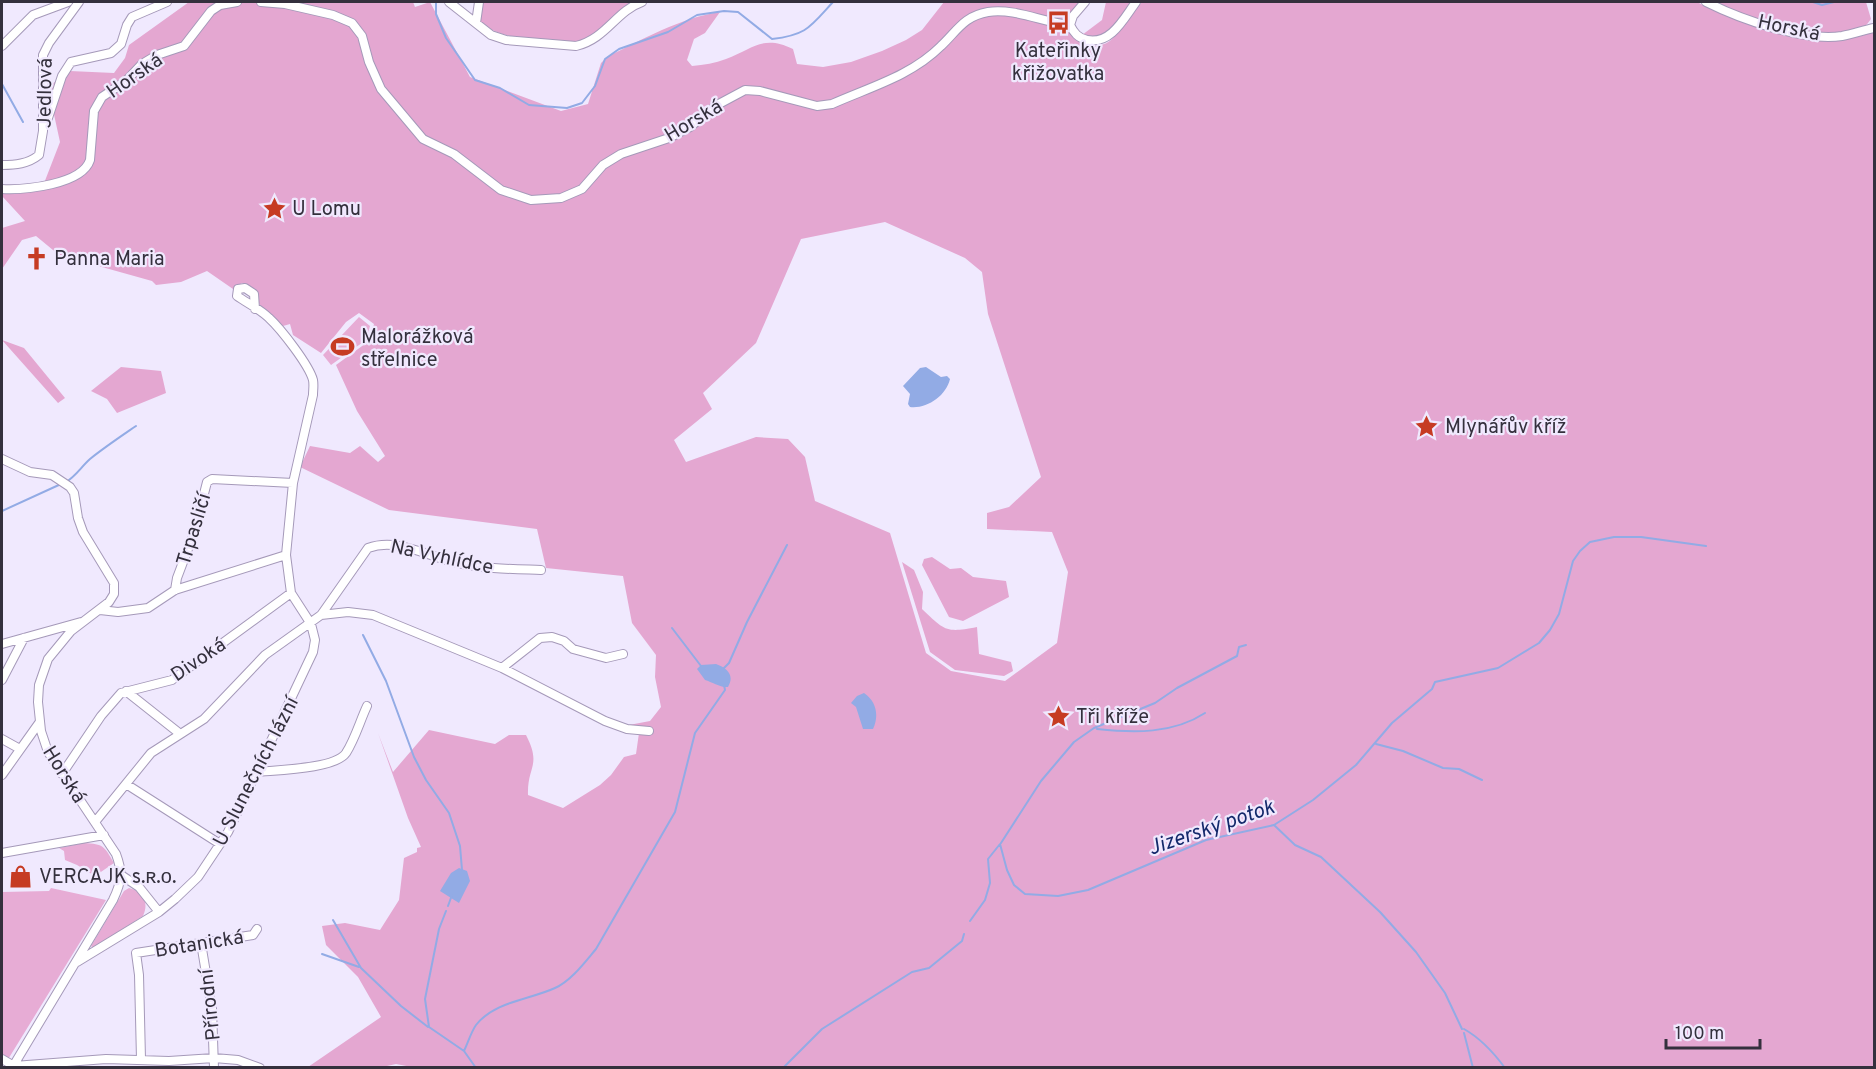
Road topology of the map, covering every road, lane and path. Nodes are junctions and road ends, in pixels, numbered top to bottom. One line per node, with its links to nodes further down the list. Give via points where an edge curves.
1 (68, 2): 15 (street, via 33,15)
2 (79, 2): 16 (street, Jedlová, via 43,55)
3 (167, 2): 16 (street, via 132,17 121,44 111,53 72,62 62,76)
4 (237, 2): 18 (street, Horská, via 220,4 184,45 142,64 102,97 94,111 90,160 81,172 43,186)
5 (261, 2): 13 (street, Horská, via 314,10 352,23 362,36 381,89 423,139 467,163 501,189 531,200 561,198 582,189 603,165 621,154 669,138 745,90 818,106 832,104 919,66 964,21 986,12 1009,11)
6 (449, 2): 12 (street)
7 (479, 2): 12 (street)
8 (642, 2): 12 (street, via 627,10 598,37 576,46 506,40 491,35)
9 (1085, 2): 13 (street, via 1072,16)
10 (1137, 2): 13 (street, Horská, via 1108,37 1094,41 1080,38)
11 (1706, 2): 14 (street, Horská, via 1811,36 1841,36)
12 (476, 23)
13 (1070, 25)
14 (1875, 28)
15 (2, 46)
16 (44, 131): 17 (street, Jedlová, via 36,157)
17 (2, 165)
18 (2, 189)
19 (255, 309): 21 (street, via 268,317 295,350 313,382)
20 (2, 459): 26 (street, Horská, via 30,472 52,476 72,490 83,532 115,586 111,600)
21 (293, 483): 22 (street); 24 (street, Trpasličí, via 212,479 207,482)
22 (286, 555): 24 (street); 25 (street)
23 (541, 570): 27 (street, Na Vyhlídce, via 456,563 380,544 368,548 358,560)
24 (175, 590): 26 (street, via 148,608)
25 (291, 593): 29 (street); 37 (street, Divoká, via 172,680)
26 (100, 610): 28 (street, Horská)
27 (321, 615): 29 (street, Na Vyhlídce); 35 (street, via 373,615)
28 (82, 622): 30 (street); 32 (street, Horská)
29 (310, 624): 41 (street, Na Vyhlídce, via 265,655 210,713); 44 (street, U Slunečních lázní, via 315,640 313,652)
30 (48, 631): 31 (street); 32 (street)
31 (24, 638): 33 (street); 36 (street)
32 (62, 641): 39 (street, Horská, via 42,673)
33 (2, 644)
34 (623, 654): 35 (street, via 606,658 573,649 552,637 540,638)
35 (502, 668): 40 (street, via 605,721)
36 (2, 680)
37 (126, 691): 41 (street); 45 (street, via 101,716)
38 (367, 706): 44 (street, via 345,754 337,760)
39 (39, 723): 43 (street); 45 (street, Horská, via 45,746)
40 (649, 731)
41 (179, 734): 47 (street, Na Vyhlídce, via 151,753)
42 (2, 738): 43 (street)
43 (20, 749): 46 (street)
44 (257, 772): 50 (street, U Slunečních lázní)
45 (62, 774): 48 (street, Horská)
46 (2, 775)
47 (126, 784): 48 (street, Na Vyhlídce); 50 (street)
48 (95, 822): 49 (street, Horská)
49 (104, 835): 51 (street); 52 (street, Horská, via 116,854)
50 (220, 844): 53 (street, U Slunečních lázní, via 198,877)
51 (2, 853)
52 (121, 875): 53 (street, via 140,886); 56 (street, via 121,885)
53 (159, 912): 56 (street, U Slunečních lázní)
54 (257, 928): 55 (street, Botanická, via 253,935)
55 (201, 943): 57 (street, Přírodní, via 212,1009); 59 (street, Botanická, via 136,953)
56 (77, 962): 60 (street)
57 (214, 1058): 59 (street); 61 (street, Přírodní); 62 (street, via 238,1059)
58 (2, 1059): 60 (street)
59 (141, 1059): 60 (street)
60 (13, 1067)
61 (214, 1068)
62 (260, 1068)

